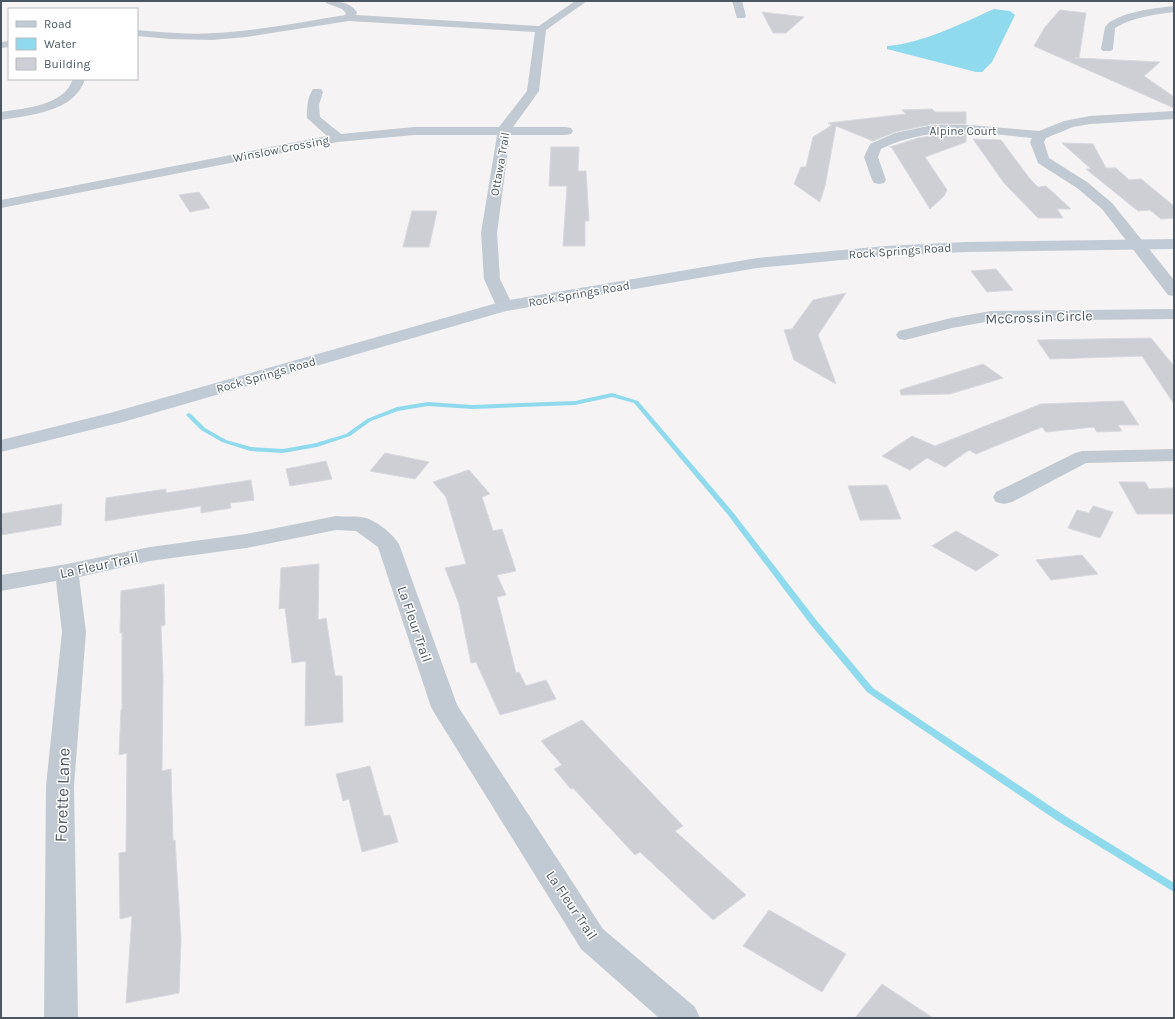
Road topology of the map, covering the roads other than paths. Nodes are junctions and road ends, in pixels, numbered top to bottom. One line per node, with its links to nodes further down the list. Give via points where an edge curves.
1 (330, 1): 6 (street, via 352,12)
2 (582, 1): 7 (street)
3 (738, 1): 5 (street)
4 (1174, 9): 9 (street, via 1146,13 1119,21 1110,27)
5 (741, 16)
6 (349, 18): 7 (street); 8 (street, via 212,37)
7 (541, 30): 14 (street, Ottawa Trail, via 533,91)
8 (138, 33)
9 (1107, 49)
10 (79, 80): 12 (street, via 79,85 72,94 59,102)
11 (317, 92): 17 (street, via 313,105 314,118)
12 (1, 116)
13 (1171, 117): 16 (street, via 1097,119 1064,126)
14 (504, 130): 15 (street, Winslow Crossing); 17 (street, Winslow Crossing, via 414,131); 23 (street, Ottawa Trail, via 490,232 492,279)
15 (566, 131)
16 (1041, 135): 18 (street, Alpine Court, via 984,129 944,129 901,136 875,147 871,157); 21 (street, via 1037,142 1043,160 1082,185 1107,206)
17 (338, 138): 19 (street, Winslow Crossing)
18 (879, 180)
19 (1, 204)
20 (1174, 244): 21 (street, Rock Springs Road)
21 (1137, 245): 22 (street); 23 (street, Rock Springs Road, via 966,246 885,251 765,263)
22 (1174, 291)
23 (504, 306): 26 (street, Rock Springs Road, via 124,416)
24 (1174, 314): 25 (street, McCrossin Circle, via 991,316)
25 (905, 335)
26 (1, 446)
27 (1174, 455): 28 (street, via 1082,457)
28 (1004, 497)
29 (67, 572): 30 (street, La Fleur Trail); 31 (street, Forette Lane, via 74,632 60,786); 32 (street, La Fleur Trail, via 150,554 246,541 336,523 361,524 375,533 388,544 444,707 592,939)
30 (1, 583)
31 (61, 1018)
32 (683, 1018)

